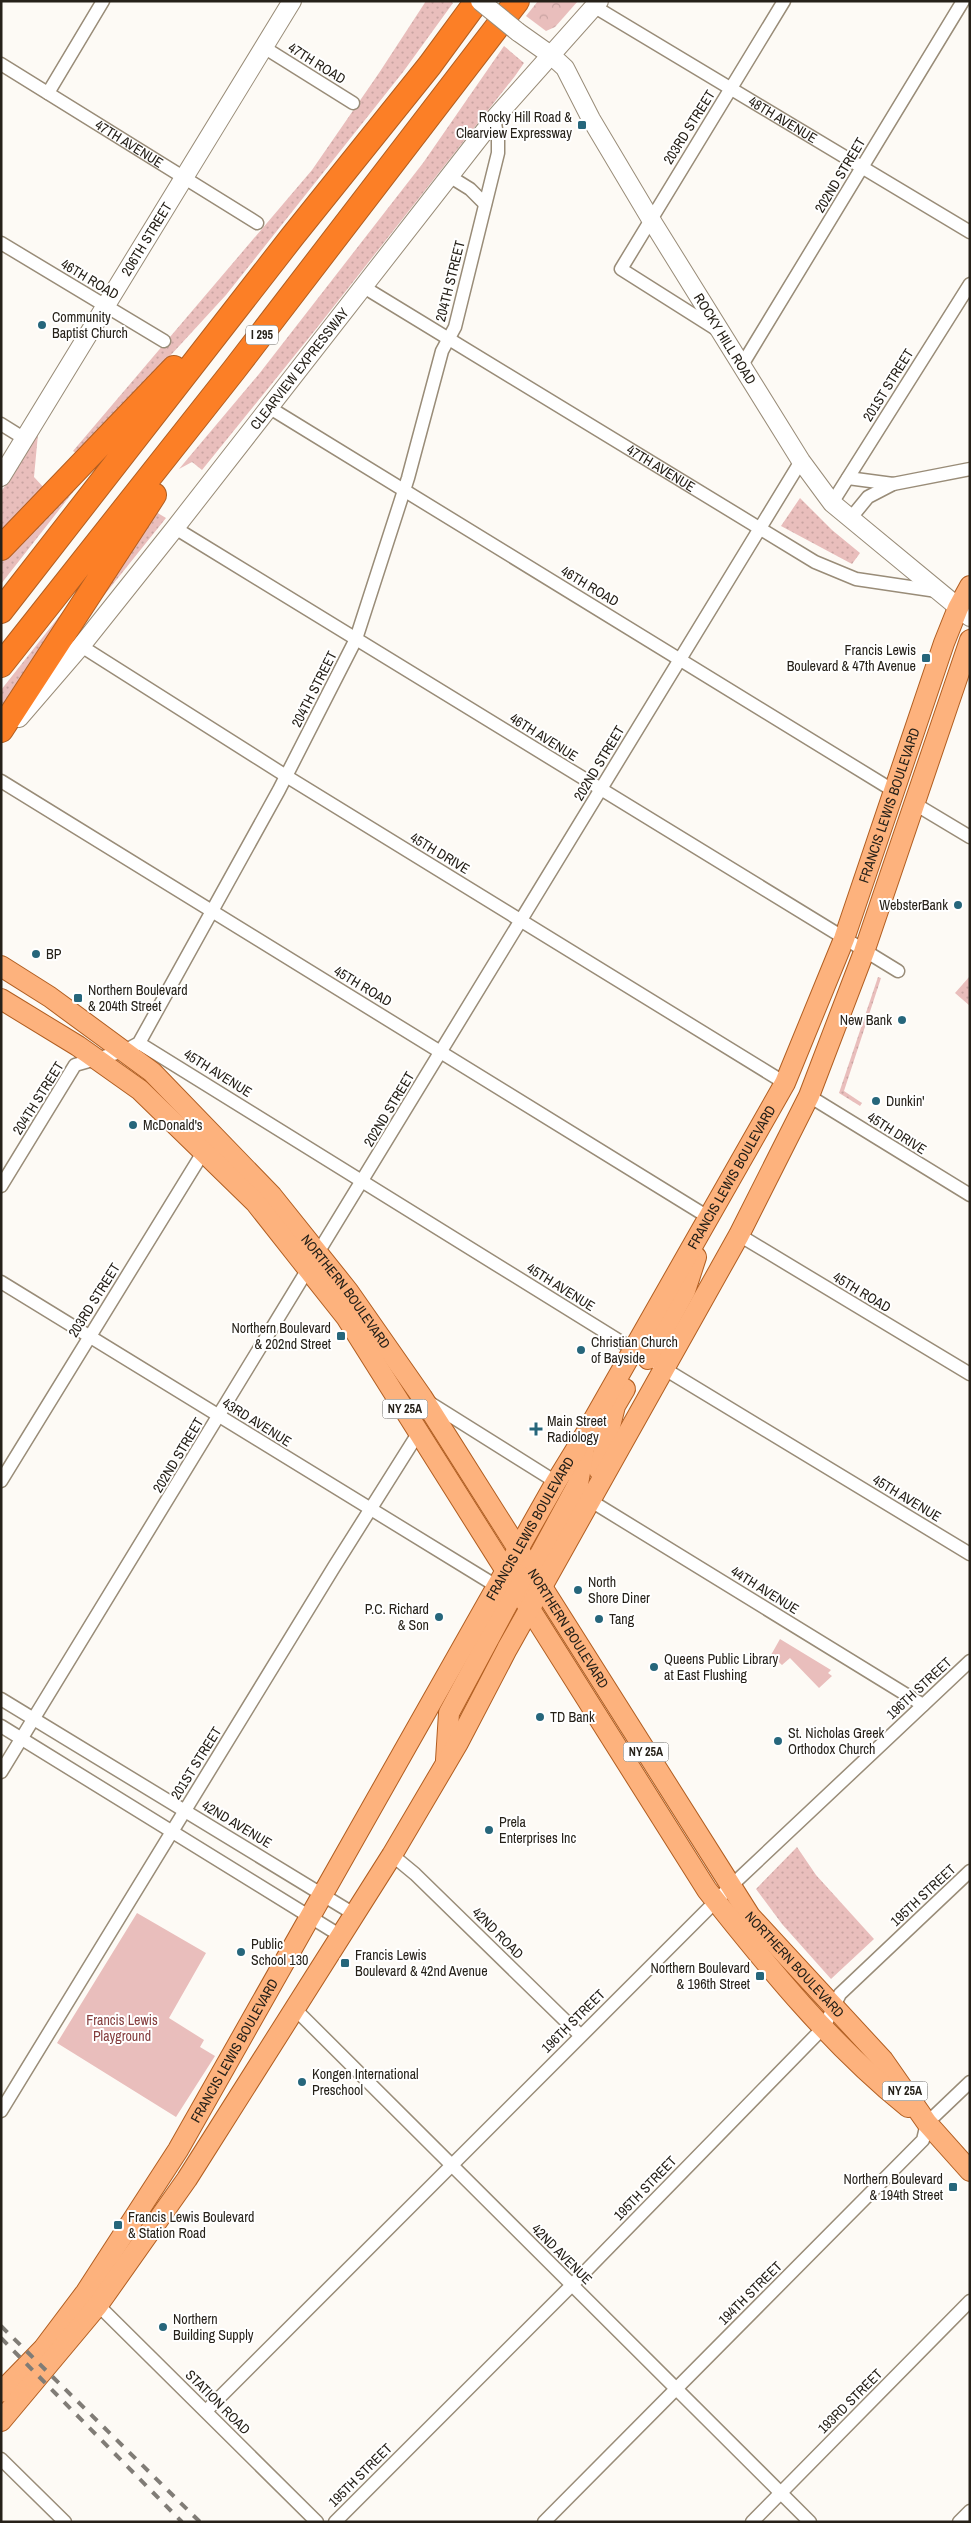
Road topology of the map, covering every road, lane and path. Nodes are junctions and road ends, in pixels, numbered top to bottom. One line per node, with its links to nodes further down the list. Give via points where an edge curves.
1 (103, 1): 12 (street)
2 (292, 1): 8 (street, 206TH STREET)
3 (478, 1): 9 (street, bridge); 22 (highway, I 295)
4 (517, 1): 31 (highway, I 295)
5 (784, 1): 11 (street, 203RD STREET)
6 (963, 1): 15 (street, 202ND STREET)
7 (597, 4): 9 (street, CLEARVIEW EXPRESSWAY); 11 (street, 48TH AVENUE)
8 (264, 48): 13 (street, 47TH ROAD); 16 (street, 206TH STREET)
9 (552, 56): 14 (street, CLEARVIEW EXPRESSWAY); 19 (street, ROCKY HILL ROAD, via 565,68 591,119)
10 (1, 64): 12 (street, 47TH AVENUE)
11 (731, 88): 15 (street, 48TH AVENUE); 19 (street, 203RD STREET)
12 (48, 93): 16 (street, 47TH AVENUE)
13 (353, 103)
14 (494, 119): 17 (street, CLEARVIEW EXPRESSWAY); 18 (street, 204TH STREET, via 499,145)
15 (862, 167): 21 (street, 48TH AVENUE); 30 (street, 202ND STREET)
16 (184, 176): 20 (street, 47TH AVENUE); 26 (street, 206TH STREET)
17 (450, 176): 18 (street); 25 (street, CLEARVIEW EXPRESSWAY)
18 (485, 204): 28 (street, 204TH STREET, via 455,328)
19 (650, 218): 27 (street, ROCKY HILL ROAD); 27 (street, 203RD STREET, via 621,269)
20 (257, 223)
21 (970, 232)
22 (292, 237): 45 (highway, via 146,398); 48 (highway, I 295)
23 (1, 243): 26 (street, 46TH ROAD)
24 (970, 284): 38 (street, 201ST STREET)
25 (362, 286): 28 (street, 47TH AVENUE); 32 (street, CLEARVIEW EXPRESSWAY)
26 (105, 306): 29 (street, 46TH ROAD); 34 (street, 206TH STREET)
27 (722, 334): 30 (street, ROCKY HILL ROAD)
28 (449, 338): 40 (street, 204TH STREET, via 442,351); 44 (street, 47TH AVENUE)
29 (164, 341)
30 (742, 365): 35 (street, ROCKY HILL ROAD)
31 (234, 370): 54 (highway, I 295); 55 (highway)
32 (270, 408): 40 (street, 46TH ROAD); 43 (street, CLEARVIEW EXPRESSWAY)
33 (1, 424): 34 (street)
34 (25, 439): 37 (street, 206TH STREET)
35 (801, 461): 41 (street, ROCKY HILL ROAD); 44 (street, 202ND STREET)
36 (970, 469): 39 (street)
37 (1, 477)
38 (848, 478): 39 (street); 41 (street, 201ST STREET)
39 (893, 484): 42 (street, via 868,497)
40 (404, 490): 50 (street, 204TH STREET); 53 (street, 46TH ROAD)
41 (832, 503): 42 (street, ROCKY HILL ROAD)
42 (850, 519): 47 (street, ROCKY HILL ROAD)
43 (175, 528): 50 (street, 46TH AVENUE); 52 (street, CLEARVIEW EXPRESSWAY)
44 (759, 530): 47 (street, 47TH AVENUE, via 815,562 856,579); 53 (street, 202ND STREET)
45 (1, 548)
46 (970, 586): 49 (main road, FRANCIS LEWIS BOULEVARD)
47 (937, 591): 49 (street)
48 (1, 611)
49 (964, 612): 60 (main road, FRANCIS LEWIS BOULEVARD)
50 (356, 639): 57 (street, 204TH STREET); 59 (street, 46TH AVENUE)
51 (970, 640): 61 (main road, FRANCIS LEWIS BOULEVARD)
52 (81, 646): 56 (street, CLEARVIEW EXPRESSWAY); 57 (street, 45TH DRIVE)
53 (680, 659): 59 (street, 202ND STREET); 60 (street, 46TH ROAD)
54 (1, 665)
55 (1, 730)
56 (1, 739)
57 (286, 776): 63 (street, 204TH STREET); 64 (street, 45TH DRIVE)
58 (1, 781): 63 (street, 45TH ROAD)
59 (600, 790): 64 (street, 202ND STREET); 65 (street, 46TH AVENUE)
60 (894, 791): 65 (main road, FRANCIS LEWIS BOULEVARD)
61 (915, 804): 62 (street); 66 (main road, FRANCIS LEWIS BOULEVARD)
62 (970, 837)
63 (213, 912): 70 (street, 204TH STREET); 71 (street, 45TH ROAD)
64 (521, 920): 71 (street, 202ND STREET); 73 (street, 45TH DRIVE)
65 (844, 939): 66 (street, 46TH AVENUE); 73 (main road, FRANCIS LEWIS BOULEVARD)
66 (864, 952): 68 (street, 46TH AVENUE); 74 (main road, FRANCIS LEWIS BOULEVARD)
67 (1, 966): 70 (main road, NORTHERN BOULEVARD)
68 (898, 971)
69 (1, 999): 72 (main road, NORTHERN BOULEVARD)
70 (131, 1047): 72 (street, 204TH STREET); 75 (main road, NORTHERN BOULEVARD / NY 25A); 76 (street, 45TH AVENUE)
71 (442, 1051): 76 (street, 202ND STREET); 79 (street, 45TH ROAD)
72 (96, 1059): 75 (main road, NORTHERN BOULEVARD / NY 25A); 77 (street, 204TH STREET, via 75,1065)
73 (785, 1082): 79 (main road, FRANCIS LEWIS BOULEVARD)
74 (810, 1096): 78 (street, 45TH DRIVE); 80 (main road, FRANCIS LEWIS BOULEVARD)
75 (208, 1144): 81 (main road, NORTHERN BOULEVARD / NY 25A, via 255,1202); 81 (main road, NORTHERN BOULEVARD / NY 25A, via 272,1196); 83 (street, 203RD STREET)
76 (362, 1182): 81 (street, 202ND STREET); 84 (street, 45TH AVENUE)
77 (1, 1186)
78 (970, 1195)
79 (708, 1216): 84 (main road, FRANCIS LEWIS BOULEVARD)
80 (739, 1235): 84 (main road, FRANCIS LEWIS BOULEVARD); 85 (street, 45TH ROAD)
81 (314, 1262): 86 (main road, NORTHERN BOULEVARD / NY 25A, via 348,1291); 87 (street, 202ND STREET); 88 (main road, NORTHERN BOULEVARD / NY 25A)
82 (1, 1282): 83 (street, 43RD AVENUE)
83 (90, 1336): 87 (street, 43RD AVENUE); 90 (street, 203RD STREET)
84 (647, 1358): 89 (main road, FRANCIS LEWIS BOULEVARD); 92 (main road, FRANCIS LEWIS BOULEVARD); 94 (street, 45TH AVENUE)
85 (970, 1374)
86 (422, 1397): 91 (street); 95 (main road, NORTHERN BOULEVARD / NY 25A)
87 (220, 1416): 93 (street, 43RD AVENUE); 101 (street, 202ND STREET)
88 (419, 1432): 93 (street, 201ST STREET); 97 (main road, NORTHERN BOULEVARD / NY 25A)
89 (586, 1433): 91 (main road, FRANCIS LEWIS BOULEVARD); 95 (main road, via 578,1484)
90 (1, 1481)
91 (556, 1482): 95 (main road, FRANCIS LEWIS BOULEVARD)
92 (591, 1501): 96 (main road, FRANCIS LEWIS BOULEVARD); 100 (street, 44TH AVENUE)
93 (370, 1509): 97 (street, 43RD AVENUE); 105 (street, 201ST STREET)
94 (970, 1554)
95 (523, 1558): 96 (main road, NORTHERN BOULEVARD / NY 25A); 97 (main road, FRANCIS LEWIS BOULEVARD); 97 (main road, via 525,1581)
96 (542, 1588): 97 (main road, FRANCIS LEWIS BOULEVARD); 109 (main road, NORTHERN BOULEVARD / NY 25A)
97 (516, 1591): 107 (main road, FRANCIS LEWIS BOULEVARD, via 446,1764); 110 (main road, FRANCIS LEWIS BOULEVARD); 111 (main road, NORTHERN BOULEVARD / NY 25A)
98 (970, 1661): 100 (street, 196TH STREET)
99 (1, 1699): 101 (street, 42ND AVENUE)
100 (923, 1705): 109 (street, 196TH STREET)
101 (34, 1719): 103 (street, 202ND STREET); 105 (street, 42ND AVENUE)
102 (1, 1726): 103 (street)
103 (22, 1739): 104 (street, 202ND STREET); 106 (street)
104 (1, 1772)
105 (185, 1810): 106 (street, 201ST STREET); 110 (street, 42ND AVENUE)
106 (172, 1831): 113 (street); 120 (street, 201ST STREET)
107 (392, 1855): 112 (main road, FRANCIS LEWIS BOULEVARD); 118 (street, 42ND ROAD)
108 (970, 1871): 116 (street, 195TH STREET, via 840,1994)
109 (731, 1886): 111 (street, 196TH STREET); 116 (main road, NORTHERN BOULEVARD / NY 25A, via 750,1916)
110 (324, 1895): 112 (street, 42ND AVENUE); 113 (main road, FRANCIS LEWIS BOULEVARD)
111 (712, 1895): 117 (main road, NORTHERN BOULEVARD / NY 25A, via 763,1962); 118 (street, 196TH STREET)
112 (354, 1914): 114 (main road, FRANCIS LEWIS BOULEVARD)
113 (311, 1917): 114 (street); 127 (main road, FRANCIS LEWIS BOULEVARD, via 173,2159 86,2292 44,2349)
114 (341, 1936): 115 (main road, FRANCIS LEWIS BOULEVARD)
115 (294, 2008): 122 (street, 42ND AVENUE); 126 (main road, FRANCIS LEWIS BOULEVARD, via 187,2180)
116 (834, 2008): 117 (street, 195TH STREET); 121 (main road, NORTHERN BOULEVARD / NY 25A, via 883,2060)
117 (824, 2027): 121 (main road, NORTHERN BOULEVARD / NY 25A, via 868,2075); 124 (street, 195TH STREET)
118 (580, 2036): 122 (street, 196TH STREET)
119 (970, 2082): 121 (street, 194TH STREET)
120 (1, 2111)
121 (927, 2123): 123 (main road, NORTHERN BOULEVARD / NY 25A); 128 (street, 194TH STREET, via 922,2140)
122 (451, 2164): 124 (street, 42ND AVENUE); 129 (street, 196TH STREET)
123 (970, 2171)
124 (572, 2285): 128 (street, 42ND AVENUE); 136 (street, 195TH STREET)
125 (970, 2301): 132 (street, 193RD STREET)
126 (98, 2305): 129 (street, STATION ROAD); 130 (main road, FRANCIS LEWIS BOULEVARD)
127 (5, 2385)
128 (676, 2389): 132 (street, 42ND AVENUE); 137 (street, 194TH STREET)
129 (206, 2411): 135 (street, STATION ROAD)
130 (1, 2421)
131 (1, 2459): 134 (street)
132 (781, 2493): 138 (street, 193RD STREET); 139 (street, 42ND AVENUE)
133 (970, 2511): 140 (street)
134 (65, 2522)
135 (317, 2522)
136 (335, 2522)
137 (544, 2522)
138 (752, 2522)
139 (810, 2522)
140 (959, 2522)

